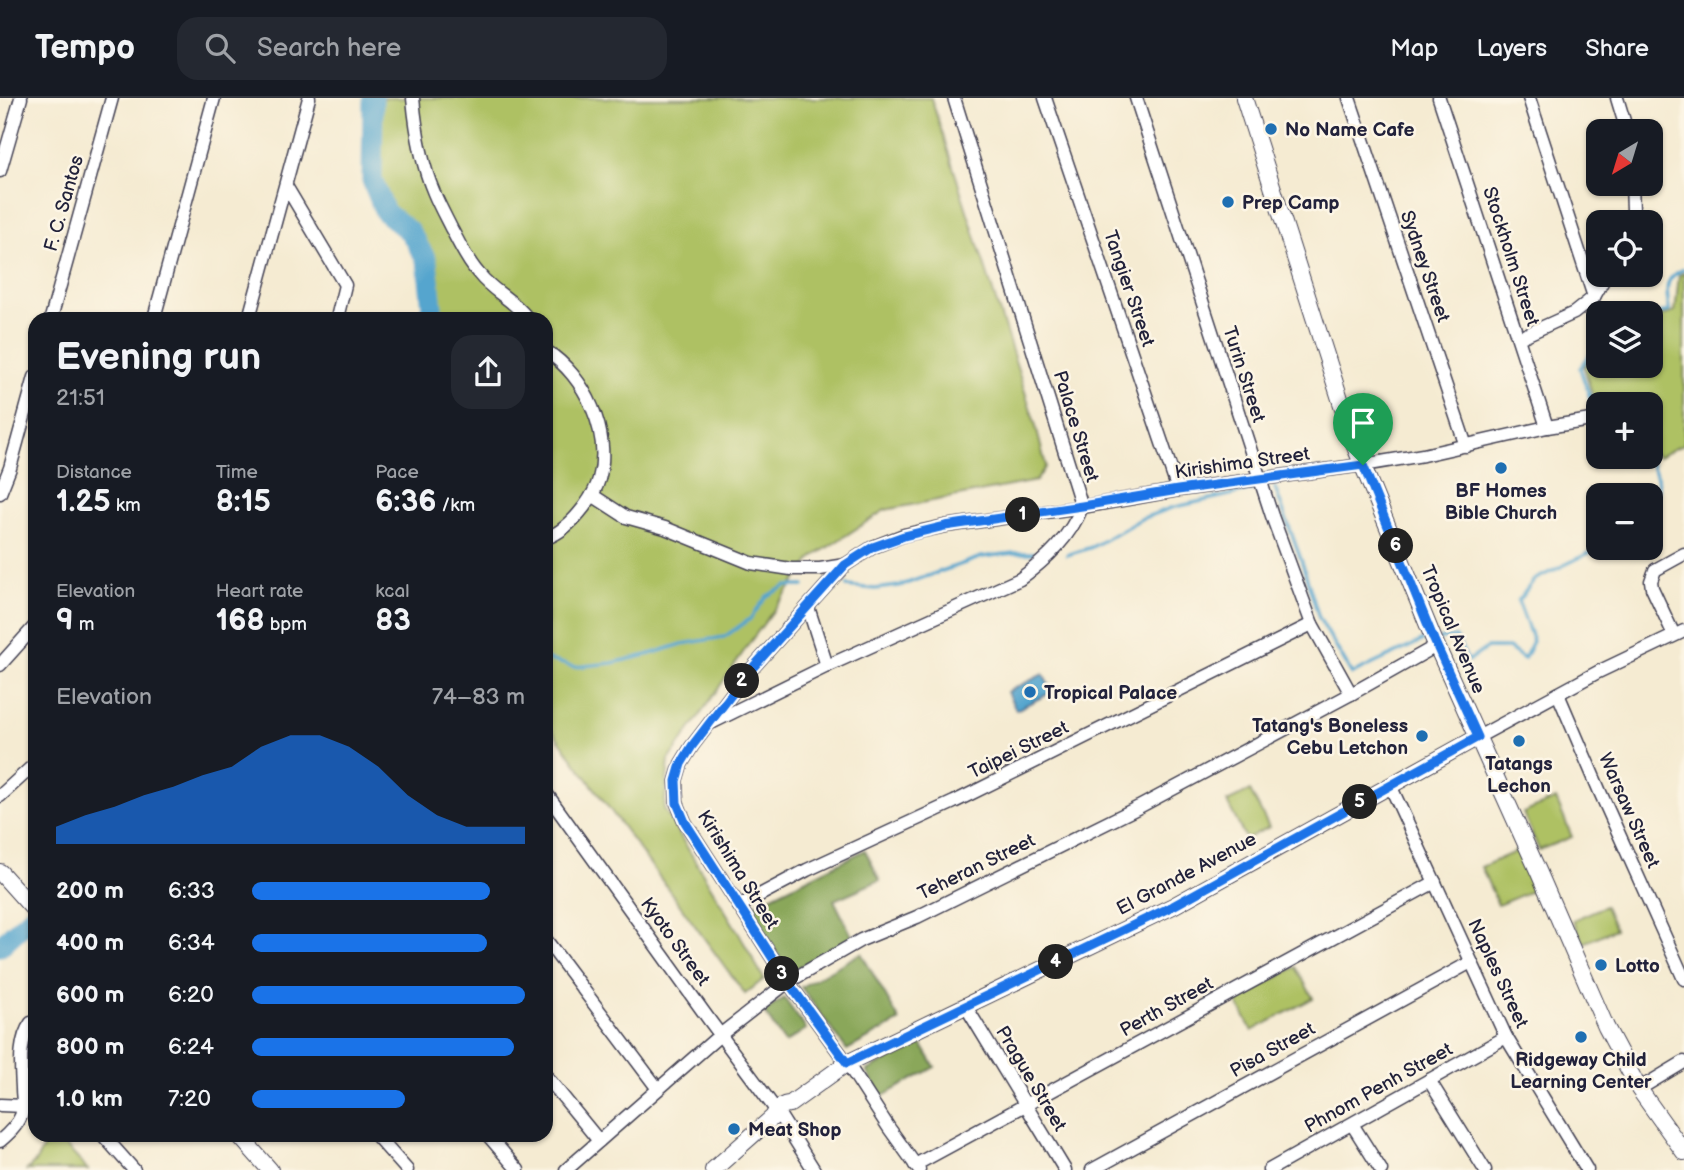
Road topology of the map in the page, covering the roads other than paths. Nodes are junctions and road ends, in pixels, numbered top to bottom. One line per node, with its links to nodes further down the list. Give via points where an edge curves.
1 (21, 98): 15 (street)
2 (112, 98): 19 (street, F. C. Santos)
3 (214, 98): 20 (street)
4 (309, 98): 16 (street)
5 (413, 98): 23 (street, via 416,130 434,194 479,275)
6 (954, 98): 35 (street, Palace Street)
7 (1045, 98): 32 (street, Tangier Street)
8 (1136, 98): 31 (street, Turin Street)
9 (1244, 98): 30 (street, Tropical Avenue)
10 (1349, 98): 29 (street, Sydney Street)
11 (1439, 98): 24 (street, Stockholm Street)
12 (1529, 98): 18 (street)
13 (1617, 98): 14 (street)
14 (1623, 119)
15 (0, 171)
16 (286, 186): 21 (street); 22 (street, via 345,285)
17 (1599, 287): 18 (street)
18 (1594, 297): 24 (street, via 1574,313)
19 (53, 312)
20 (156, 312)
21 (251, 312)
22 (338, 312)
23 (521, 312)
24 (1519, 338): 28 (street, Stockholm Street)
25 (553, 356): 34 (street, via 572,373 598,422 601,467)
26 (28, 402): 33 (street)
27 (1586, 421): 28 (street, Kirishima Street)
28 (1547, 427): 29 (street, Kirishima Street)
29 (1466, 446): 30 (street, Kirishima Street)
30 (1363, 465): 31 (street, Kirishima Street); 43 (street, Tropical Avenue)
31 (1258, 479): 32 (street, Kirishima Street); 40 (street, Turin Street)
32 (1178, 490): 35 (street, Kirishima Street)
33 (0, 493)
34 (592, 495): 36 (street, via 579,514); 38 (street, via 626,517 751,563 791,569)
35 (1082, 506): 38 (street, Kirishima Street, via 904,536 873,547); 45 (street, Palace Street, via 1057,547 1020,579)
36 (553, 534)
37 (1684, 554): 42 (street, via 1655,570 1651,581)
38 (845, 565): 39 (street, Kirishima Street)
39 (808, 607): 45 (street); 48 (street, Kirishima Street)
40 (1312, 624): 46 (street, Turin Street); 57 (street, Taipei Street)
41 (28, 633): 44 (street)
42 (1679, 633): 47 (street, El Grande Avenue)
43 (1436, 646): 46 (street, Teheran Street); 49 (street, Tropical Avenue)
44 (0, 665)
45 (827, 666): 48 (street, Palace Street)
46 (1351, 694): 61 (street, Teheran Street, via 1139,807 861,940)
47 (1559, 694): 49 (street, El Grande Avenue); 60 (street, Warsaw Street)
48 (709, 723): 57 (street, Kirishima Street, via 681,764 677,803)
49 (1478, 737): 51 (street, El Grande Avenue); 73 (street, Tropical Avenue, via 1606,1027)
50 (28, 770): 52 (street)
51 (1390, 785): 55 (street, Naples Street); 62 (street, El Grande Avenue, via 1173,906)
52 (0, 796)
53 (553, 803): 64 (street, Kyoto Street)
54 (0, 872): 56 (street)
55 (1435, 882): 59 (street, Naples Street); 75 (street, Perth Street)
56 (28, 903)
57 (739, 906): 61 (street, Kirishima Street)
58 (553, 949): 72 (street)
59 (1471, 962): 65 (street, Naples Street); 96 (street, Pisa Street)
60 (1684, 979)
61 (788, 982): 64 (street, Teheran Street); 69 (street, Kirishima Street)
62 (965, 1005): 69 (street, El Grande Avenue); 75 (street, Prague Street)
63 (28, 1028): 66 (street)
64 (720, 1035): 72 (street, Teheran Street); 77 (street, Kyoto Street)
65 (1507, 1037): 70 (street, Phnom Penh Street); 99 (street, Naples Street)
66 (22, 1045): 67 (street); 76 (street)
67 (28, 1051)
68 (1684, 1062): 73 (street)
69 (847, 1063): 77 (street, El Grande Avenue); 86 (street, Kirishima Street)
70 (1429, 1080): 78 (street, Phnom Penh Street); 98 (street)
71 (553, 1085): 80 (street)
72 (658, 1089): 80 (street, Teheran Street)
73 (1639, 1089): 85 (street, Tropical Avenue)
74 (0, 1105): 76 (street)
75 (1026, 1105): 86 (street, Perth Street); 95 (street, Prague Street)
76 (24, 1106): 79 (street)
77 (780, 1112): 93 (street, El Grande Avenue); 94 (street, Kyoto Street)
78 (1352, 1124): 87 (street, Phnom Penh Street); 97 (street)
79 (0, 1141)
80 (598, 1141): 92 (street, Teheran Street)
81 (109, 1142): 88 (street)
82 (245, 1142): 89 (street)
83 (382, 1142): 90 (street)
84 (494, 1142): 91 (street)
85 (1684, 1152)
86 (917, 1168)
87 (1276, 1168)
88 (134, 1170)
89 (270, 1170)
90 (407, 1170)
91 (518, 1170)
92 (566, 1170)
93 (713, 1170)
94 (814, 1170)
95 (1065, 1170)
96 (1091, 1170)
97 (1381, 1170)
98 (1486, 1170)
99 (1587, 1170)

